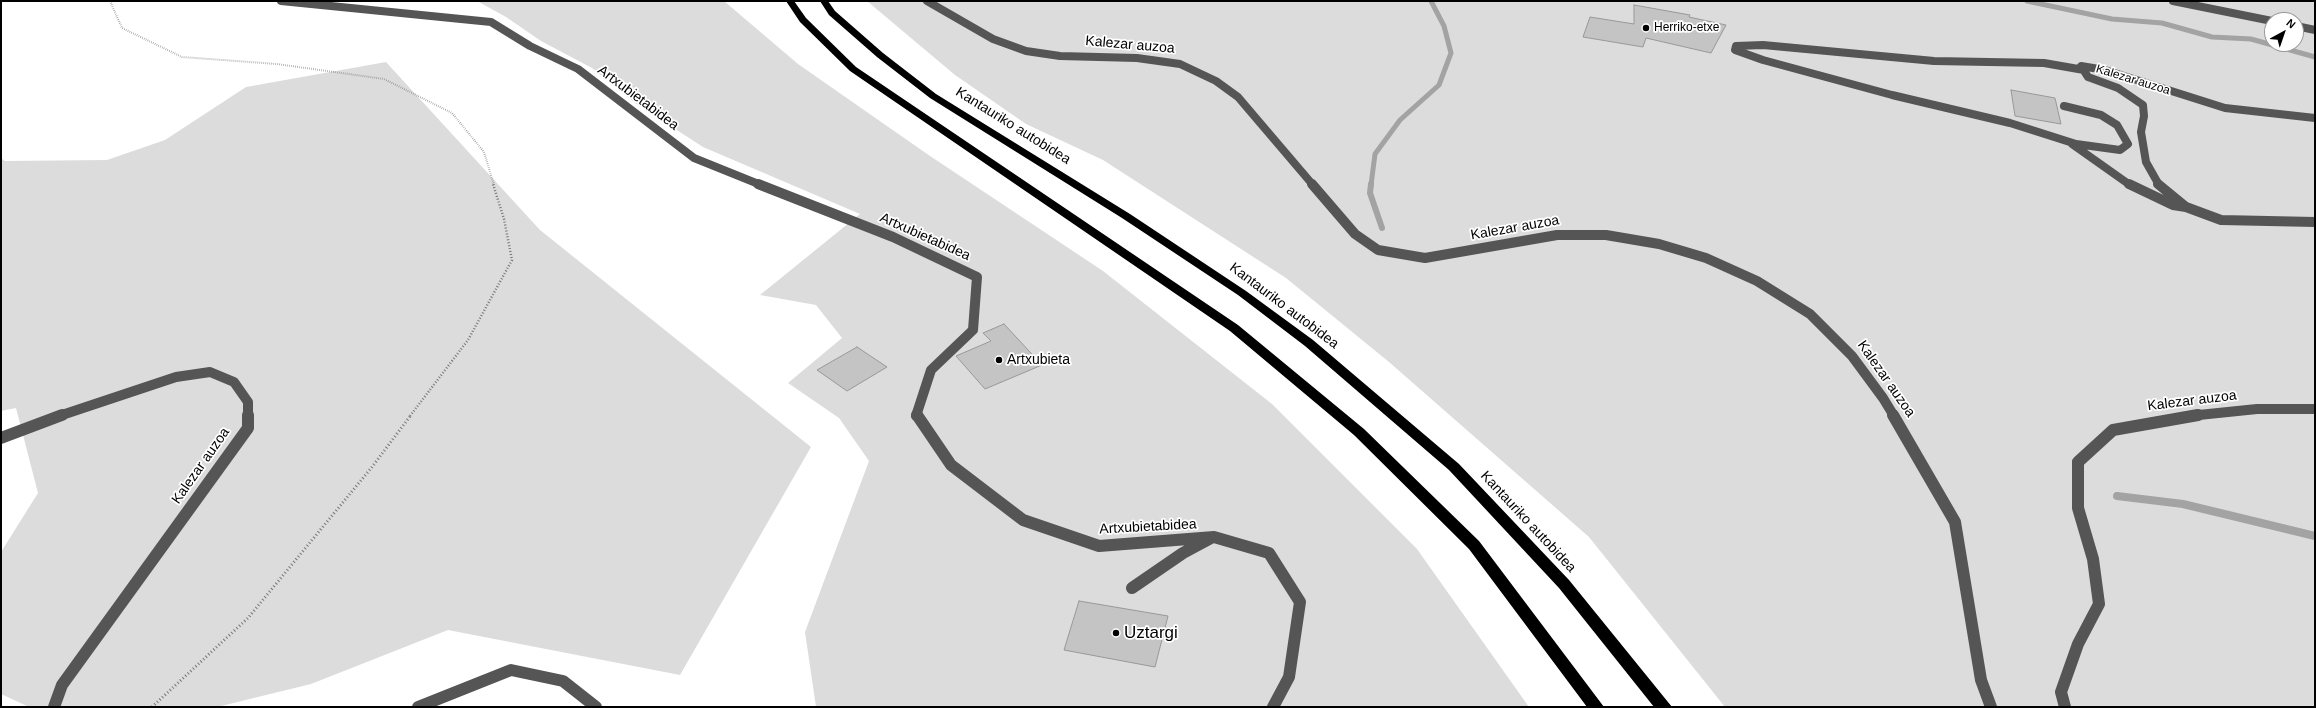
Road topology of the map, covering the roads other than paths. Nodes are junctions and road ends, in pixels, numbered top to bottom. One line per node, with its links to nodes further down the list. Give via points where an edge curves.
1 (281, 1): 17 (street, Artxubietabidea, via 491,22 530,46 578,69 694,158 893,237 977,277 973,330 931,370 916,417 951,465 1023,520 1099,546)
2 (790, 1): 24 (highway, via 803,20 853,70 1234,328 1359,432 1474,545)
3 (824, 1): 19 (highway, Kantauriko autobidea, via 832,13 880,55 933,96 1236,288 1309,343 1454,467 1564,584)
4 (927, 1): 25 (street, Kalezar auzoa, via 993,39 1026,51 1060,56 1137,58 1180,64 1216,81 1238,97 1355,234 1378,250 1425,258 1557,235 1606,235 1659,244 1706,258 1757,282 1810,314 1852,356 1883,398 1955,522 1981,680)
5 (2173, 1): 6 (street)
6 (2264, 19)
7 (2304, 28): 8 (street)
8 (2315, 30)
9 (2084, 70): 11 (street, Kalezar auzoa, via 2081,66 2105,70 2225,108); 12 (street, via 2044,63 1934,61 1763,45 1736,46 1734,50 1878,91 2010,122); 13 (street, Kalezar auzoa, via 2088,76 2118,88 2143,105 2141,132 2146,162 2157,183)
10 (2064, 106): 12 (street, via 2101,115 2117,124 2128,144 2120,150)
11 (2315, 118)
12 (2069, 141): 13 (street, via 2134,188 2173,205)
13 (2186, 207): 14 (street, Kalezar auzoa, via 2221,220)
14 (2315, 222)
15 (2315, 409): 26 (street, Kalezar auzoa, via 2257,409 2189,416 2113,430 2078,462 2078,508 2093,559 2099,604 2078,644 2061,692)
16 (1, 438): 20 (street, Kalezar auzoa, via 176,377 210,372 234,382 248,402 248,428 62,685)
17 (1214, 537): 18 (street, via 1184,553); 23 (street, Artxubietabidea, via 1269,553 1300,602 1289,677)
18 (1132, 588)
19 (1662, 705)
20 (54, 707)
21 (418, 707): 22 (street, via 511,670 562,681)
22 (596, 707)
23 (1273, 707)
24 (1596, 707)
25 (1990, 707)
26 (2065, 707)

